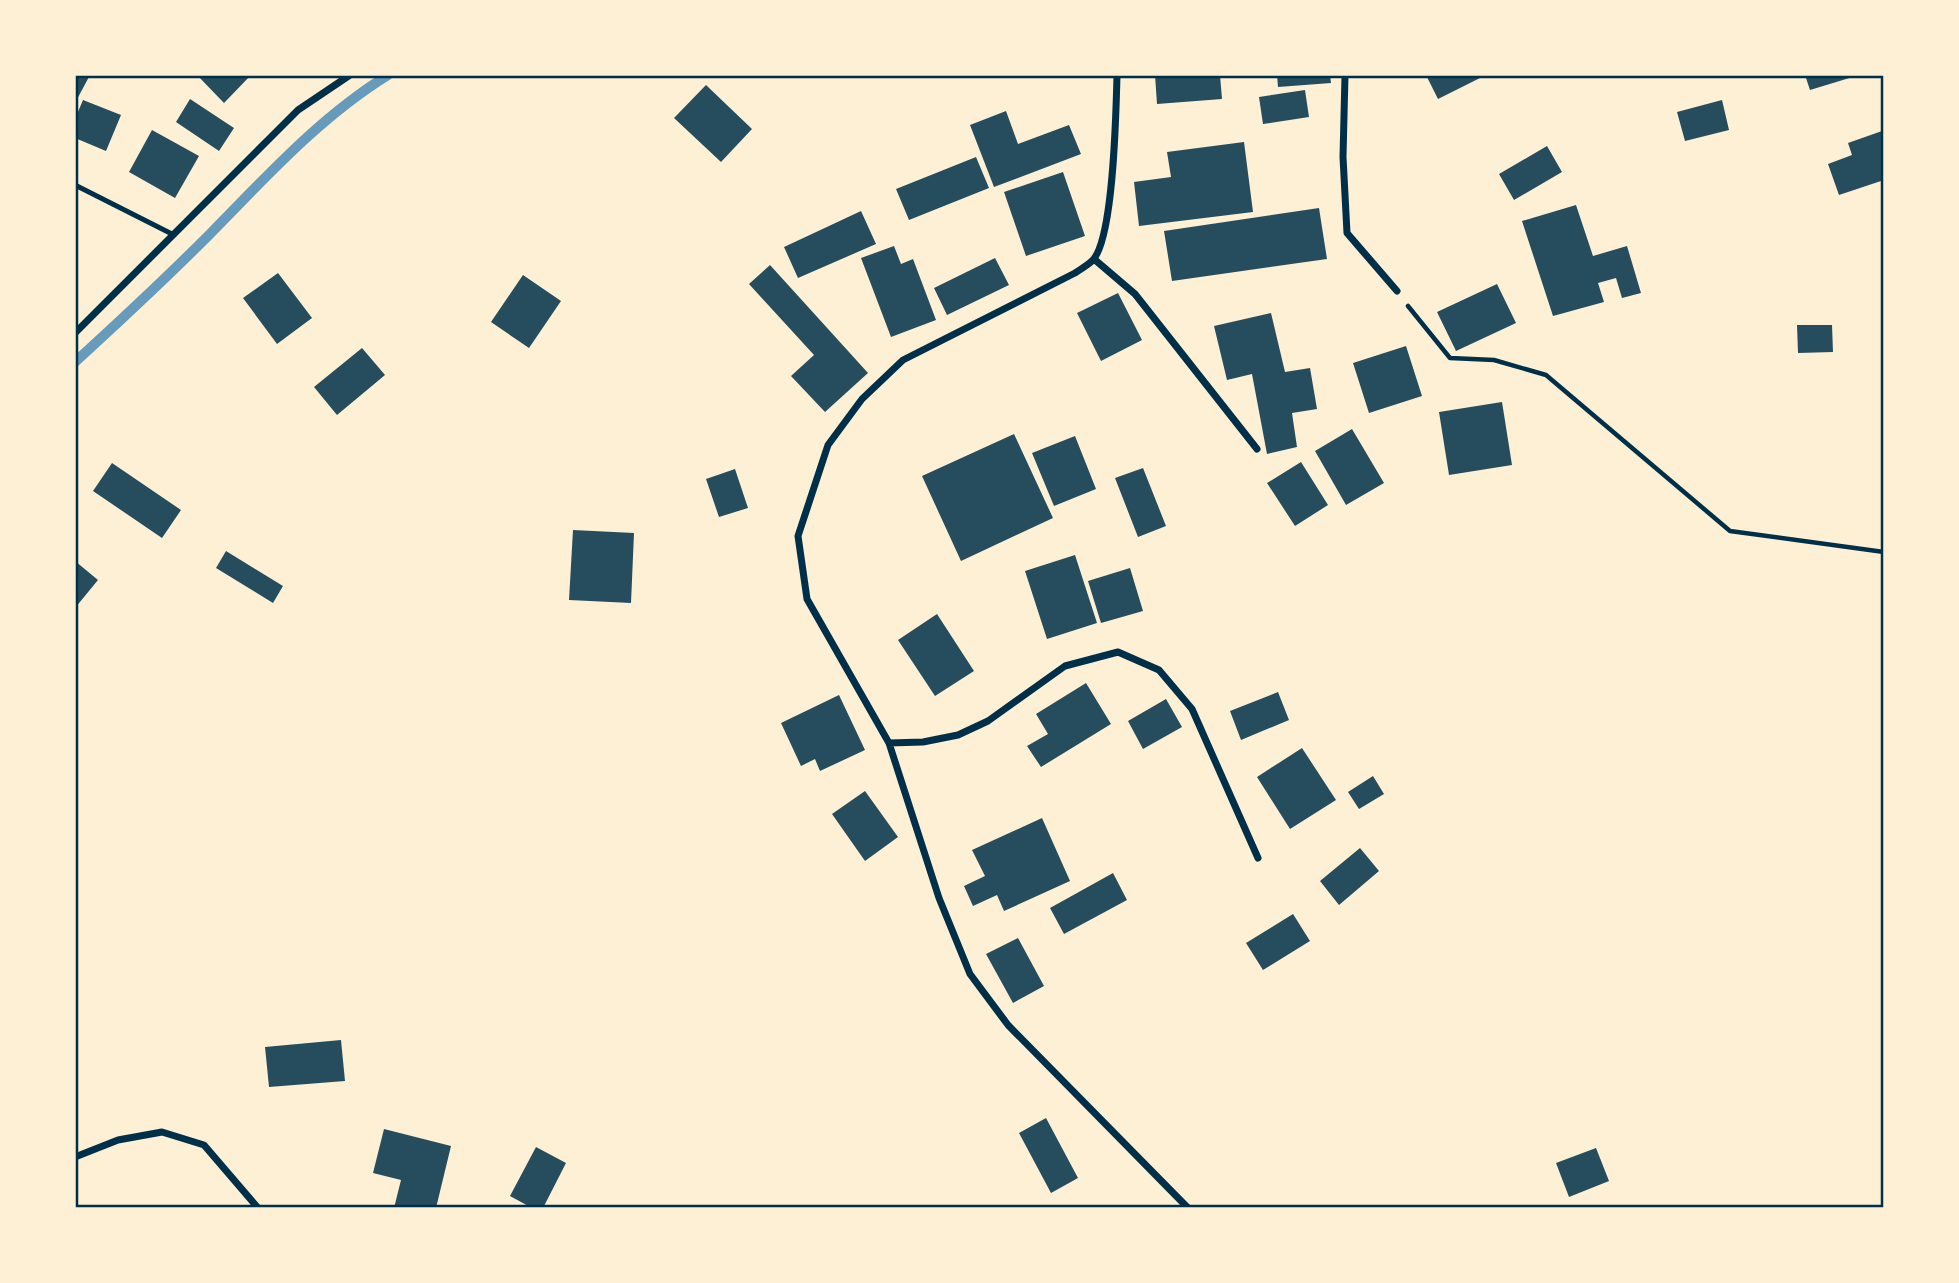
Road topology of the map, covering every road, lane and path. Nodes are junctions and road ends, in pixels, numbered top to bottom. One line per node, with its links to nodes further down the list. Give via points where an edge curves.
1 (350, 75): 5 (street, via 298,110)
2 (1117, 75): 6 (street, via 1115,150 1103,239)
3 (1345, 75): 7 (street, via 1347,233)
4 (75, 185): 5 (lane)
5 (174, 235): 8 (street)
6 (1094, 259): 9 (street, via 1135,294); 11 (street, via 904,360 862,399 828,444 797,536 807,598)
7 (1397, 291): 10 (path, via 1450,358 1494,360 1546,375 1730,531)
8 (75, 333)
9 (1257, 449)
10 (1884, 552)
11 (889, 743): 12 (street, via 958,735 988,722 1065,666 1118,652 1159,670 1192,709); 15 (street, via 939,898 970,974 1008,1025)
12 (1258, 858)
13 (75, 1157): 14 (street, via 118,1140 162,1132 204,1145)
14 (258, 1208)
15 (1188, 1208)

